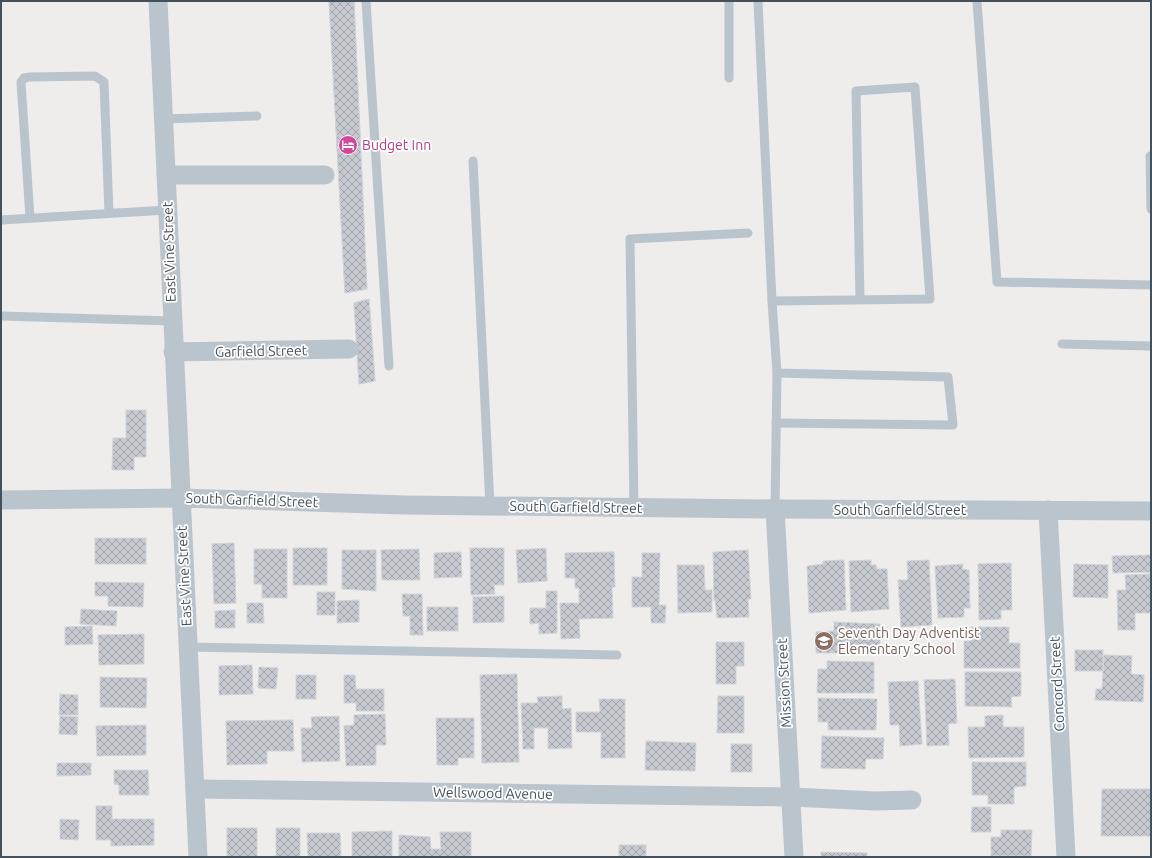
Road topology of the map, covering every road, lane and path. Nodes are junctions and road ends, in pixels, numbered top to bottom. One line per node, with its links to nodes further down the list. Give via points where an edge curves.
1 (158, 1): 8 (street, East Vine Street)
2 (366, 1): 28 (lane)
3 (729, 1): 6 (lane)
4 (758, 1): 21 (lane)
5 (977, 1): 19 (lane, via 997,282)
6 (729, 78)
7 (256, 116): 8 (lane)
8 (163, 119): 11 (street, East Vine Street)
9 (1150, 156): 13 (lane)
10 (473, 161): 33 (lane)
11 (166, 175): 12 (street); 14 (street, East Vine Street)
12 (326, 175)
13 (1151, 208)
14 (167, 210): 15 (lane); 23 (street, East Vine Street)
15 (109, 213): 16 (lane); 16 (lane, via 104,82 96,76 30,77 24,78 22,82)
16 (30, 218): 17 (lane)
17 (1, 220)
18 (748, 233): 34 (lane, via 630,239)
19 (1151, 285)
20 (860, 300): 20 (lane, via 856,91 915,87 930,299); 21 (lane)
21 (772, 301): 29 (lane)
22 (1, 316): 23 (lane)
23 (172, 321): 27 (street, East Vine Street)
24 (1062, 344): 25 (lane)
25 (1151, 346)
26 (349, 350): 27 (street, Garfield Street)
27 (173, 352): 31 (street, East Vine Street)
28 (389, 366)
29 (777, 373): 30 (lane); 30 (lane, via 948,377 953,425)
30 (776, 423): 35 (lane)
31 (180, 498): 32 (street, South Garfield Street); 33 (street, South Garfield Street); 38 (street, East Vine Street)
32 (1, 500)
33 (490, 506): 34 (street, South Garfield Street)
34 (634, 508): 35 (street, South Garfield Street)
35 (775, 509): 36 (street, South Garfield Street); 41 (street, Mission Street)
36 (1048, 510): 37 (street, South Garfield Street); 45 (street, Concord Street)
37 (1151, 511)
38 (188, 647): 39 (lane); 40 (street, East Vine Street)
39 (618, 655)
40 (195, 789): 41 (street, Wellswood Avenue); 43 (street, East Vine Street)
41 (791, 797): 42 (street, Wellswood Avenue); 44 (street, Mission Street)
42 (912, 800)
43 (198, 857)
44 (794, 857)
45 (1066, 857)

